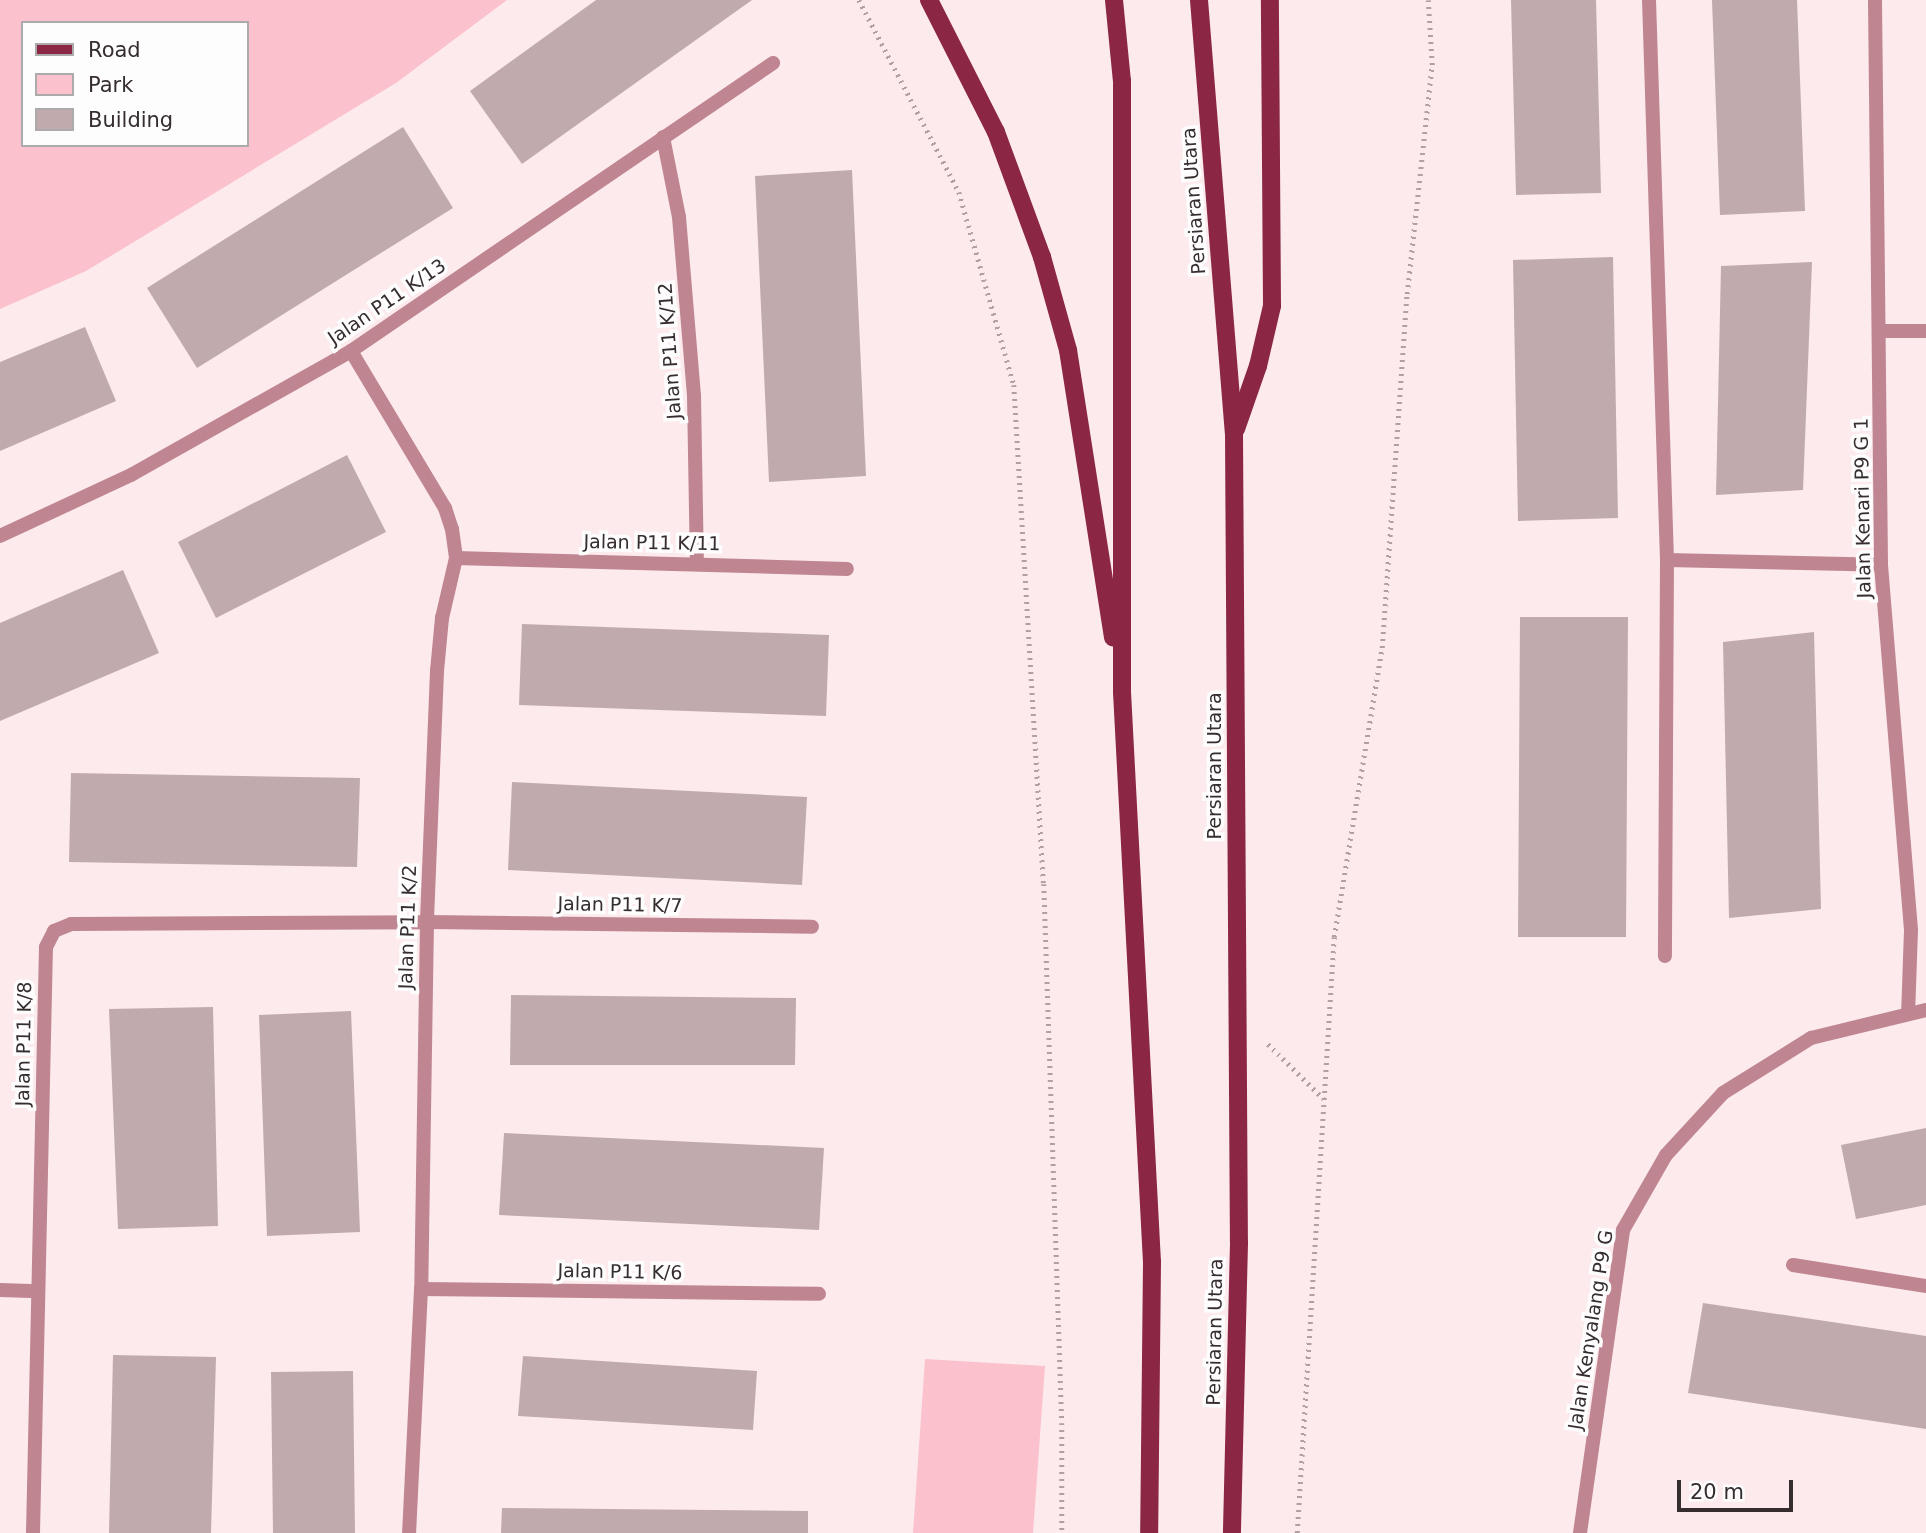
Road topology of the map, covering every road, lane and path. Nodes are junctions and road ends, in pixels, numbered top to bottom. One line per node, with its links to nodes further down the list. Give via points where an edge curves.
1 (859, 0): 37 (path, via 959,192 1014,385 1044,884)
2 (929, 0): 21 (main road, via 996,132 1046,270 1068,350)
3 (1114, 0): 21 (main road, via 1122,81)
4 (1199, 0): 14 (main road, Persiaran Utara)
5 (1270, 0): 14 (main road, via 1272,306 1258,366)
6 (1428, 0): 28 (path, via 1432,65 1407,294 1382,648 1334,937)
7 (1649, 0): 17 (street)
8 (1875, 0): 11 (street, Jalan Kenari P9 G 1)
9 (773, 63): 10 (street, Jalan P11 K/13)
10 (663, 137): 13 (street, Jalan P11 K/13); 18 (street, Jalan P11 K/12, via 679,217 694,396)
11 (1879, 331): 12 (street); 19 (street, Jalan Kenari P9 G 1)
12 (1926, 331)
13 (351, 351): 15 (street, Jalan P11 K/13, via 131,475); 16 (street, Jalan P11 K/2, via 445,508)
14 (1234, 434): 26 (main road, Persiaran Utara)
15 (0, 536)
16 (456, 558): 18 (street, Jalan P11 K/11); 22 (street, Jalan P11 K/2, via 442,618 437,671)
17 (1667, 560): 19 (street); 24 (street)
18 (697, 563): 20 (street, Jalan P11 K/11)
19 (1881, 565): 27 (street, Jalan Kenari P9 G 1, via 1910,930)
20 (847, 569)
21 (1122, 692): 38 (main road, via 1152,1262)
22 (427, 922): 23 (street, Jalan P11 K/7); 31 (street, Jalan P11 K/2); 33 (street, Jalan P11 K/8, via 71,924 54,931 46,947)
23 (813, 928)
24 (1665, 956)
25 (1926, 1010): 27 (street, Jalan Kenyalang P9 G)
26 (1237, 1014): 28 (path); 39 (main road, Persiaran Utara, via 1239,1243)
27 (1908, 1014): 41 (street, Jalan Kenyalang P9 G, via 1811,1038 1723,1093 1666,1155 1623,1230)
28 (1324, 1100): 40 (path)
29 (1793, 1265): 30 (street)
30 (1926, 1286)
31 (421, 1289): 34 (street, Jalan P11 K/6); 36 (street, Jalan P11 K/2)
32 (0, 1290): 33 (street)
33 (38, 1291): 35 (street, Jalan P11 K/8)
34 (819, 1294)
35 (33, 1533)
36 (409, 1533)
37 (1062, 1533)
38 (1149, 1533)
39 (1232, 1533)
40 (1297, 1533)
41 (1580, 1533)

